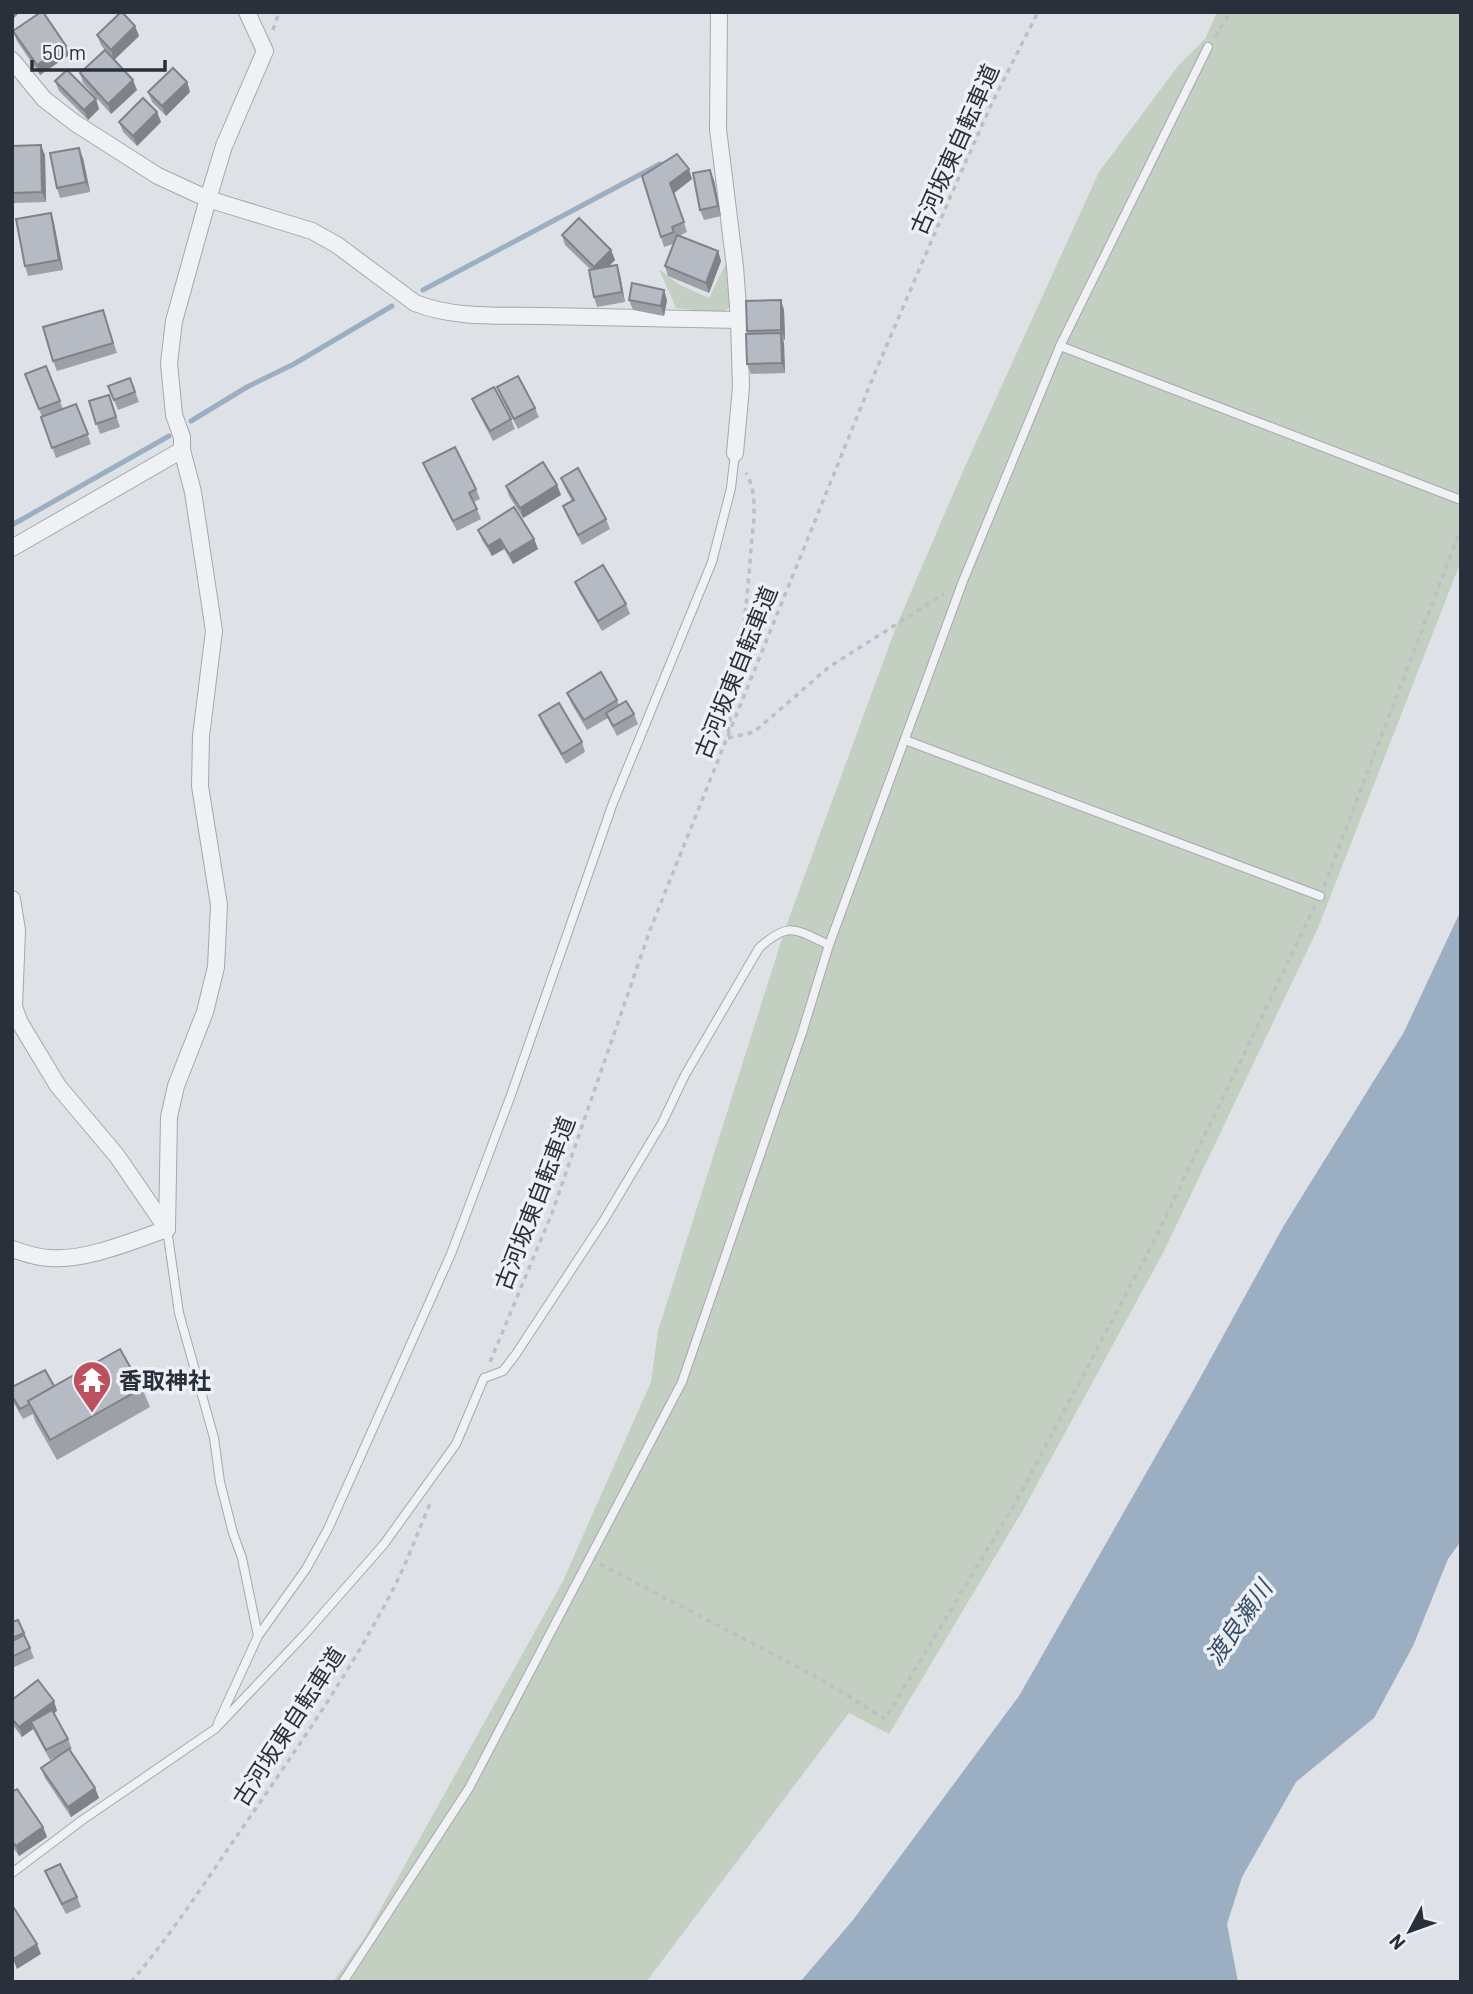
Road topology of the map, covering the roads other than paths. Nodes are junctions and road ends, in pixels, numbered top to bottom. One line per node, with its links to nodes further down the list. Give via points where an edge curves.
1 (247, 12): 5 (street, via 265,51 224,146)
2 (719, 12): 6 (street, via 718,129)
3 (1208, 47): 7 (lane)
4 (12, 60): 5 (street, via 44,99 75,123 158,176)
5 (208, 199): 6 (street, via 312,231 429,309); 8 (street, via 174,321 169,363)
6 (739, 320): 9 (street, via 741,387)
7 (1060, 346): 10 (lane); 12 (lane, via 963,581)
8 (182, 450): 11 (street); 16 (street, via 215,631 201,736 200,786 219,905 216,967 169,1117)
9 (735, 453): 18 (lane, via 712,562 613,803 451,1254 328,1529)
10 (1461, 500)
11 (12, 548)
12 (905, 740): 13 (lane); 15 (lane)
13 (1320, 896)
14 (12, 899): 16 (street, via 17,930 14,1007 20,1023 58,1086 117,1156)
15 (829, 945): 19 (lane, via 785,929 759,948 604,1220 516,1354 503,1371 484,1378 456,1444 384,1544); 21 (lane, via 682,1382 470,1788)
16 (167, 1230): 17 (street, via 76,1256 50,1258); 18 (lane, via 179,1312 214,1438 220,1482)
17 (12, 1249)
18 (258, 1636): 19 (lane)
19 (215, 1729): 20 (lane)
20 (12, 1873)
21 (343, 1982)

